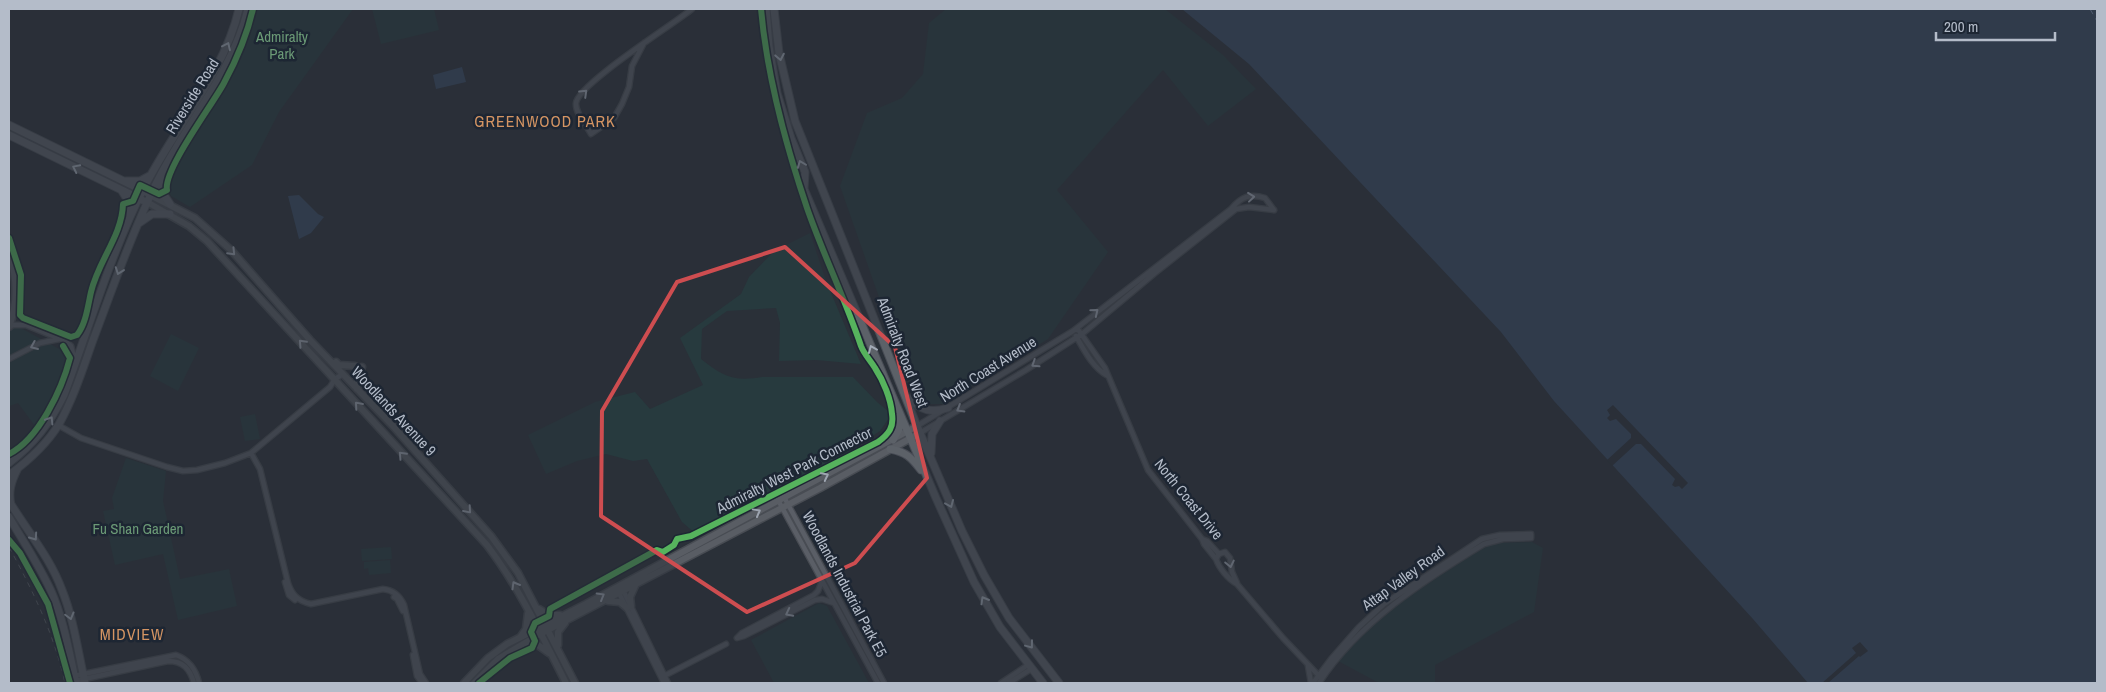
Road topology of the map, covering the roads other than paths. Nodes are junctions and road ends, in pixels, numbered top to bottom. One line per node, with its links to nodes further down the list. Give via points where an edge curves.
1 (239, 9): 10 (main road, Riverside Road, one-way to 1, via 225,50)
2 (248, 9): 9 (main road, Riverside Road, via 238,43 222,76)
3 (692, 9): 6 (street)
4 (766, 9): 23 (main road, Admiralty Road West, one-way to 4, via 804,189 804,172 782,111)
5 (774, 9): 21 (main road, Admiralty Road West, one-way to 21, via 779,53 795,120)
6 (644, 43): 6 (street, one-way to 6, via 632,66 629,87 614,118 591,134 576,108 578,98)
7 (9, 125): 11 (main road)
8 (9, 135): 12 (main road, one-way to 8)
9 (161, 173): 14 (main road, Riverside Road); 17 (main road, via 162,192)
10 (151, 175): 11 (main road, via 134,182); 13 (main road, Riverside Road)
11 (120, 180): 13 (main road)
12 (120, 189): 15 (main road); 19 (main road, via 129,202)
13 (142, 191): 14 (main road); 15 (main road, Riverside Road)
14 (150, 194): 16 (main road, Riverside Road); 17 (main road, Woodlands Avenue 9)
15 (139, 198): 16 (main road); 19 (main road, Riverside Road)
16 (147, 202): 18 (main road, Woodlands Avenue 9); 20 (main road, Riverside Road)
17 (170, 204): 31 (main road, Woodlands Avenue 9, one-way to 31, via 195,218 231,250)
18 (170, 214): 20 (main road, via 152,214); 40 (main road, Woodlands Avenue 9, one-way to 18, via 207,242)
19 (130, 220): 35 (main road, Riverside Road)
20 (137, 225): 46 (main road, Riverside Road, one-way to 46, via 71,400)
21 (844, 239): 23 (main road, via 847,258 840,263); 24 (main road, Admiralty Road West)
22 (9, 253): 26 (main road, via 16,286)
23 (835, 258): 25 (main road, Admiralty Road West)
24 (856, 271): 25 (main road, via 852,266 843,267); 42 (main road, Admiralty Road West)
25 (843, 280): 44 (main road, Admiralty Road West, one-way to 25)
26 (9, 327): 30 (street, via 26,325)
27 (1075, 329): 28 (street); 28 (street, North Coast Avenue, one-way to 28, via 1242,198 1265,198 1274,210 1236,209); 29 (street); 43 (street, North Coast Avenue)
28 (1082, 334): 29 (street, North Coast Avenue); 32 (street, North Coast Drive)
29 (1076, 338): 34 (street, North Coast Drive); 45 (street, North Coast Avenue, one-way to 45)
30 (60, 339): 33 (street, one-way to 33, via 40,343); 35 (street, via 71,346)
31 (323, 352): 36 (main road, via 339,365); 38 (main road, Woodlands Avenue 9)
32 (1097, 356): 34 (street); 39 (street, North Coast Drive)
33 (9, 359)
34 (1091, 360): 39 (street, North Coast Drive)
35 (75, 364): 55 (main road, Riverside Road, one-way to 35, via 45,428 64,395)
36 (355, 366)
37 (362, 367): 41 (main road, via 357,377)
38 (345, 376): 40 (street); 41 (main road, Woodlands Avenue 9)
39 (1108, 376): 66 (street, North Coast Drive, via 1148,470)
40 (337, 382): 50 (main road, Woodlands Avenue 9, one-way to 40); 53 (street)
41 (357, 389): 47 (main road, Woodlands Avenue 9)
42 (906, 396): 43 (main road, via 928,411); 48 (main road, Admiralty Road West)
43 (948, 408): 48 (street, North Coast Avenue)
44 (898, 409): 49 (main road, Admiralty Road West); 51 (main road, via 899,429)
45 (940, 421): 48 (street, North Coast Avenue); 54 (main road, via 932,434)
46 (58, 425): 53 (street, via 81,438 183,471 224,463); 56 (main road, Riverside Road, via 39,450)
47 (396, 429): 50 (main road, via 388,429); 57 (main road, Woodlands Avenue 9)
48 (919, 430): 49 (main road, North Coast Avenue); 54 (main road, Admiralty Road West)
49 (909, 435): 51 (main road, North Coast Avenue); 52 (main road, North Coast Avenue); 59 (main road, Admiralty Road West)
50 (388, 439): 60 (main road, Woodlands Avenue 9, one-way to 50)
51 (893, 440): 61 (main road, North Coast Avenue, one-way to 51)
52 (890, 449): 59 (main road, via 909,455); 63 (main road, North Coast Avenue)
53 (250, 453): 71 (street, via 260,469 290,590 296,598 310,604)
54 (931, 459): 107 (main road, Admiralty Road West, one-way to 107, via 984,575 1009,618)
55 (9, 463)
56 (17, 469): 58 (main road, Riverside Road); 62 (main road, via 10,485)
57 (436, 473): 60 (main road, via 437,481); 76 (main road, Woodlands Avenue 9, one-way to 76, via 502,550)
58 (9, 475)
59 (926, 476): 87 (main road, Admiralty Road West, one-way to 59, via 1000,627 974,582)
60 (430, 484): 74 (main road, Woodlands Avenue 9, one-way to 60, via 487,545)
61 (781, 498): 63 (street, Woodlands Industrial Park E5); 70 (main road, North Coast Avenue, one-way to 61)
62 (10, 503): 89 (main road, one-way to 89, via 38,542 62,589)
63 (785, 506): 67 (street, Woodlands Industrial Park E5); 68 (main road, North Coast Avenue); 103 (street, Woodlands Industrial Park E5)
64 (9, 519): 91 (main road, via 52,592)
65 (1531, 536): 90 (street, Attap Valley Road, via 1517,534 1482,539 1384,604)
66 (1217, 556): 69 (street, North Coast Drive, via 1218,564); 69 (street, North Coast Drive, one-way to 69, via 1225,552 1230,558)
67 (822, 581): 73 (street, Woodlands Industrial Park E5); 73 (street, one-way to 67, via 816,600 737,638 814,595)
68 (637, 583): 70 (main road, North Coast Avenue); 75 (main road, via 631,592)
69 (1237, 584): 86 (street, North Coast Drive)
70 (620, 590): 72 (main road, North Coast Avenue); 75 (street); 77 (main road, North Coast Avenue, one-way to 70)
71 (343, 598): 94 (street, via 382,592 398,599 417,676); 95 (street, via 383,589 400,597 420,674)
72 (607, 601): 75 (main road); 78 (main road, North Coast Avenue)
73 (834, 604): 102 (street, Woodlands Industrial Park E5)
74 (527, 607): 80 (main road, Woodlands Avenue 9); 81 (main road, via 528,623)
75 (629, 607): 88 (street); 100 (street)
76 (538, 609): 77 (main road, via 550,615); 79 (main road, Woodlands Avenue 9)
77 (565, 614): 79 (main road, North Coast Avenue)
78 (565, 622): 79 (main road, North Coast Avenue); 84 (main road, via 558,632)
79 (546, 627): 80 (main road); 84 (main road, Woodlands Avenue 9)
80 (539, 631): 81 (main road); 82 (main road); 85 (main road, Woodlands Avenue 9)
81 (520, 637): 96 (main road, via 499,648)
82 (525, 643): 85 (main road, via 537,645); 97 (main road, via 498,659)
83 (726, 644): 88 (street)
84 (559, 653): 99 (main road, Woodlands Avenue 9)
85 (550, 654): 98 (main road, Woodlands Avenue 9)
86 (1308, 665): 90 (street, North Coast Drive); 108 (street)
87 (1030, 667): 104 (street); 105 (street); 106 (main road, Admiralty Road West)
88 (664, 676): 101 (street)
89 (84, 679): 91 (street); 92 (street, via 177,661 189,670); 93 (street, via 176,655 190,663)
90 (1320, 679): 108 (street, Attap Valley Road)
91 (75, 680)
92 (194, 683)
93 (199, 683)
94 (422, 683)
95 (426, 683)
96 (464, 683)
97 (474, 683)
98 (566, 683)
99 (575, 683)
100 (664, 683)
101 (668, 683)
102 (878, 683)
103 (884, 683)
104 (1001, 683)
105 (1009, 683)
106 (1043, 683)
107 (1059, 683)
108 (1312, 683)

